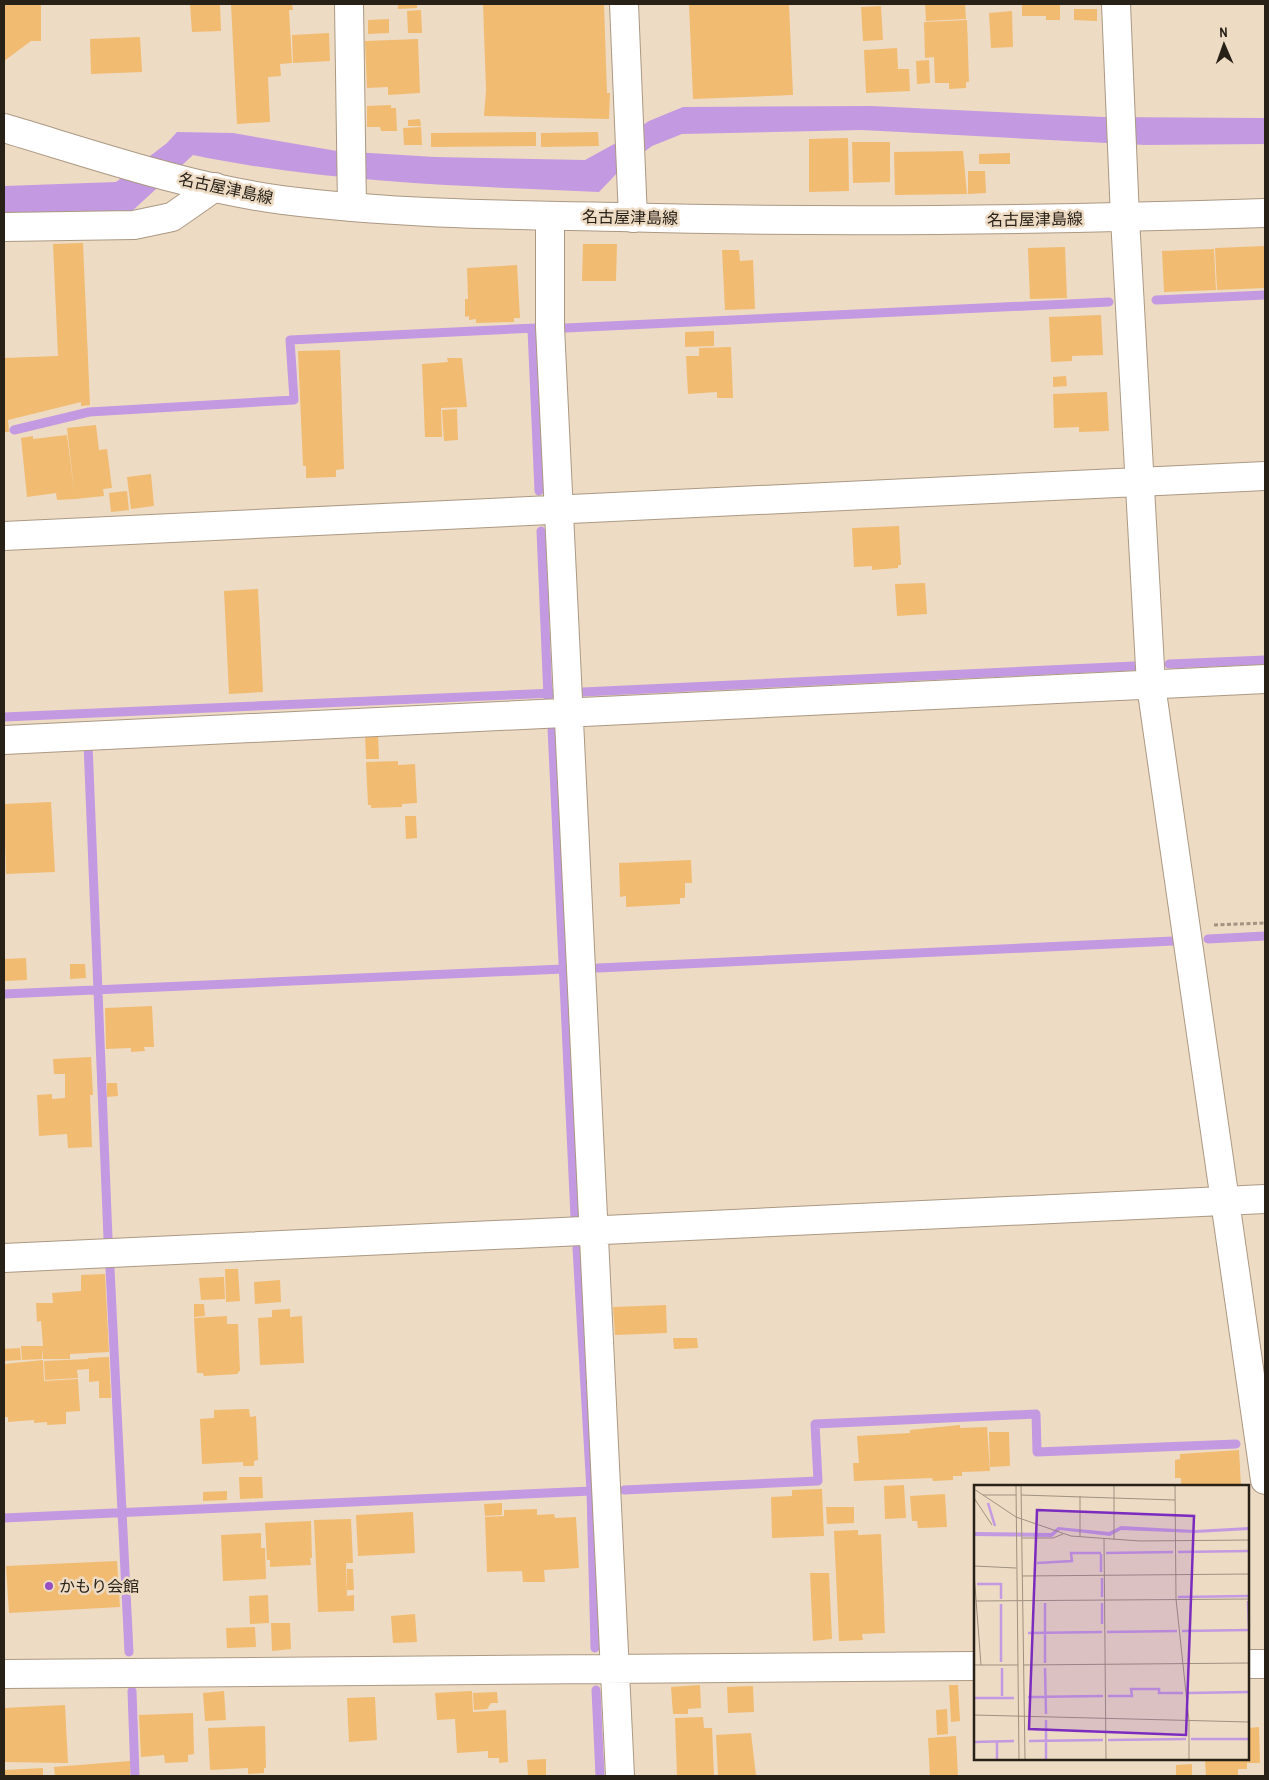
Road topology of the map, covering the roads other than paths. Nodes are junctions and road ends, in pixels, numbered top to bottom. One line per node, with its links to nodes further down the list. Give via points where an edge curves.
1 (349, 4): 6 (street)
2 (624, 4): 9 (street)
3 (1116, 4): 10 (street)
4 (4, 128): 5 (street, 名古屋津島線)
5 (214, 187): 6 (street, 名古屋津島線, via 280,199); 11 (street, via 172,217 134,225)
6 (352, 194): 8 (street, 名古屋津島線)
7 (1265, 213): 10 (street, 名古屋津島線)
8 (550, 216): 9 (street, 名古屋津島線); 14 (street, via 550,326)
9 (633, 218): 10 (street, 名古屋津島線, via 841,222)
10 (1125, 218): 13 (street)
11 (4, 227)
12 (1265, 476): 13 (street)
13 (1140, 482): 14 (street); 17 (street)
14 (559, 510): 15 (street); 18 (street)
15 (4, 536)
16 (1265, 679): 17 (street)
17 (1151, 685): 18 (street); 21 (street)
18 (570, 713): 19 (street); 22 (street)
19 (4, 740)
20 (1265, 1199): 21 (street)
21 (1225, 1201): 22 (street); 24 (street)
22 (595, 1230): 23 (street); 28 (street)
23 (4, 1258)
24 (1265, 1480)
25 (1249, 1664): 26 (street)
26 (1265, 1664)
27 (974, 1666): 28 (street)
28 (615, 1669): 29 (street); 30 (street)
29 (4, 1674)
30 (620, 1776)

